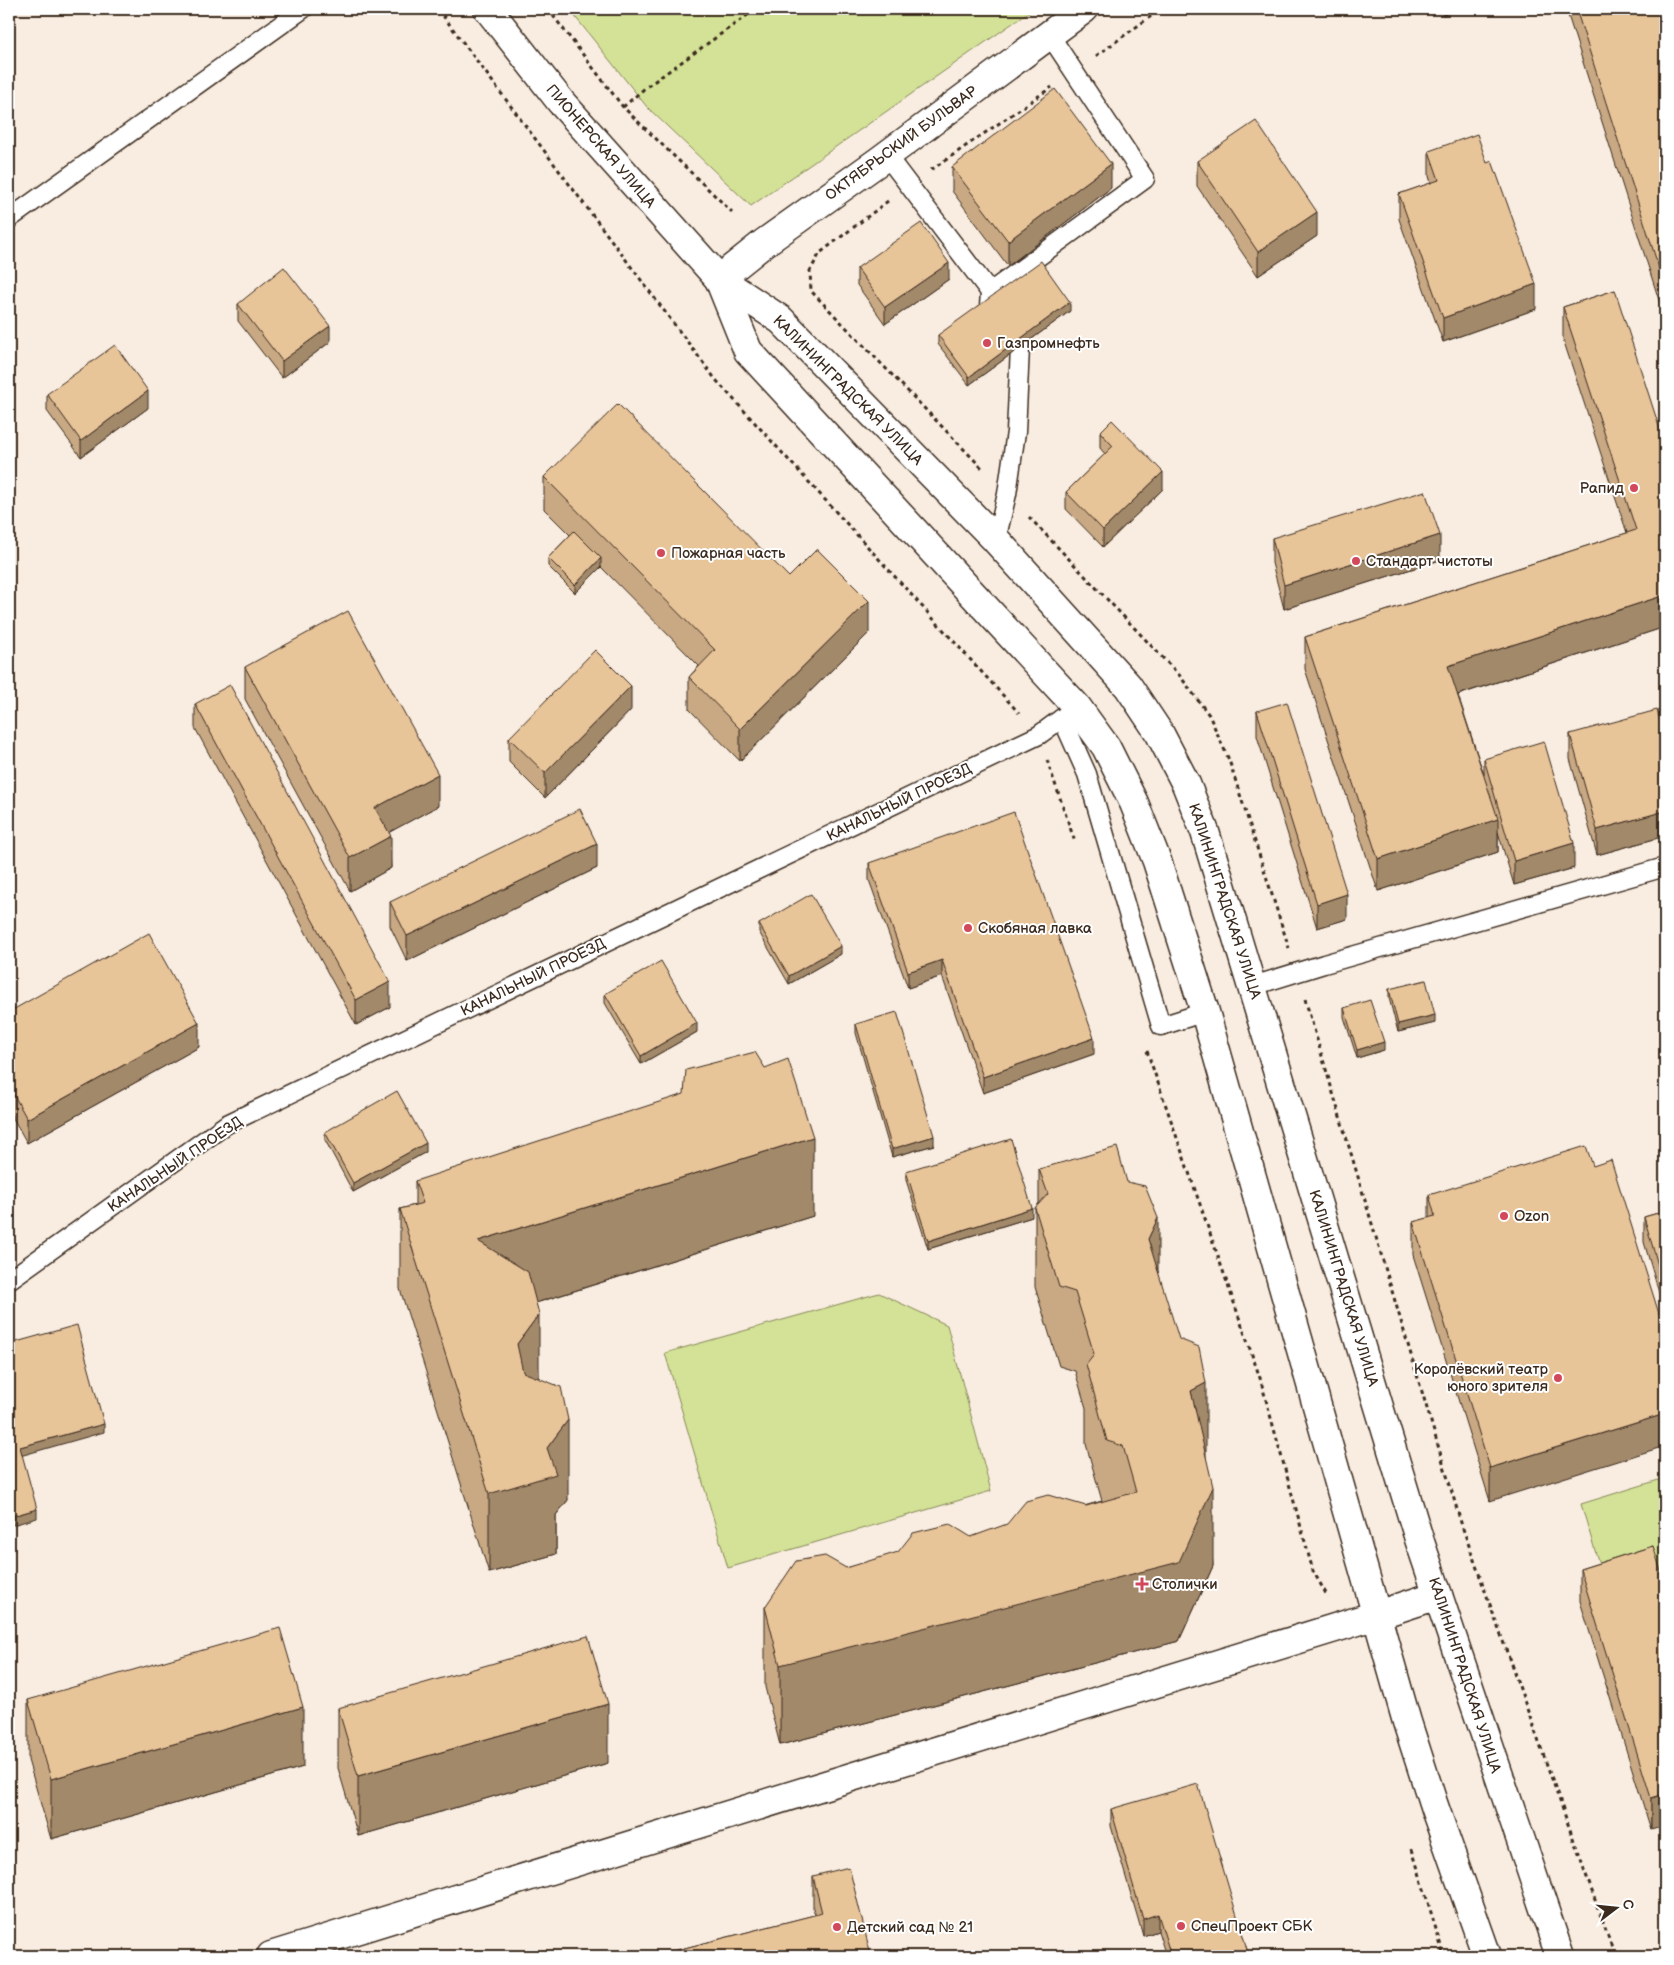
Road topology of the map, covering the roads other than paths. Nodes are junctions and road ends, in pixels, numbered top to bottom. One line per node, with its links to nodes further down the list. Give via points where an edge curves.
1 (303, 9): 6 (lane)
2 (488, 9): 7 (main road, ПИОНЕРСКАЯ УЛИЦА, via 561,102)
3 (1084, 9): 4 (main road, ОКТЯБРЬСКИЙ БУЛЬВАР)
4 (1049, 34): 5 (main road, ОКТЯБРЬСКИЙ БУЛЬВАР); 5 (lane, via 1145,179 990,300)
5 (886, 155): 7 (main road, ОКТЯБРЬСКИЙ БУЛЬВАР)
6 (9, 219)
7 (719, 279): 9 (main road, КАЛИНИНГРАДСКАЯ УЛИЦА, via 781,320); 10 (main road, via 748,351)
8 (1020, 348): 9 (lane, via 1016,432)
9 (996, 540): 12 (main road, КАЛИНИНГРАДСКАЯ УЛИЦА, via 1128,686 1160,734 1206,832)
10 (1070, 713): 13 (main road, via 1106,747 1134,803); 13 (lane, via 1161,1026); 14 (lane, КАНАЛЬНЫЙ ПРОЕЗД, via 1039,735 227,1124)
11 (1665, 867): 12 (lane)
12 (1253, 986): 15 (main road, КАЛИНИНГРАДСКАЯ УЛИЦА)
13 (1205, 1012): 16 (main road)
14 (9, 1280)
15 (1438, 1595): 16 (main road); 19 (main road, КАЛИНИНГРАДСКАЯ УЛИЦА)
16 (1376, 1615): 17 (main road); 18 (main road, via 1431,1797)
17 (271, 1956)
18 (1487, 1956)
19 (1560, 1956)

